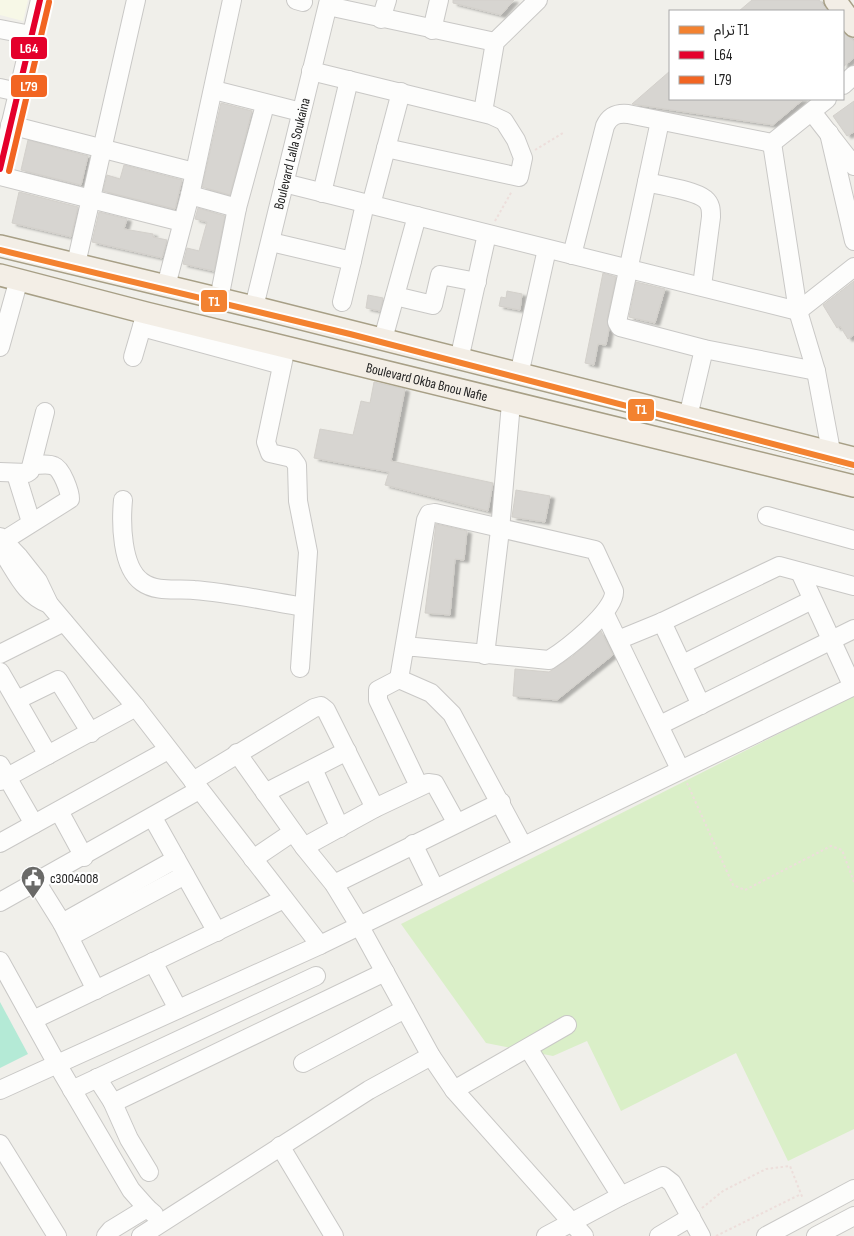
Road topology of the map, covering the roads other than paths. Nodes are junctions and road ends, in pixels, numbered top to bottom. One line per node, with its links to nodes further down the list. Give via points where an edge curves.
1 (40, 0): 13 (street)
2 (136, 0): 33 (street)
3 (232, 0): 20 (street)
4 (387, 0): 9 (street)
5 (439, 0): 12 (street)
6 (538, 0): 14 (street)
7 (328, 3): 9 (street); 15 (street, Boulevard Lalla Soukaina)
8 (844, 12): 10 (main road)
9 (382, 19): 12 (street)
10 (854, 26)
11 (0, 29): 13 (street)
12 (432, 30): 14 (street)
13 (31, 35): 21 (street)
14 (494, 42): 26 (street)
15 (311, 71): 17 (street); 25 (street, Boulevard Lalla Soukaina)
16 (854, 75): 18 (street)
17 (349, 80): 22 (street); 41 (street)
18 (844, 84)
19 (0, 88): 21 (street)
20 (214, 90): 24 (street); 37 (street)
21 (18, 92): 29 (street)
22 (401, 92): 26 (street); 34 (street)
23 (826, 100): 27 (street)
24 (265, 105): 25 (street); 45 (street)
25 (301, 112): 40 (street, Boulevard Lalla Soukaina)
26 (483, 112): 34 (street, via 509,127 523,158 519,177)
27 (812, 112): 30 (street); 31 (street)
28 (660, 121): 31 (street); 39 (street); 53 (street, via 621,114 608,120)
29 (10, 125): 32 (street); 33 (street)
30 (829, 133): 35 (street); 50 (street)
31 (772, 142): 66 (street)
32 (2, 143): 36 (street)
33 (103, 148): 37 (street); 43 (street)
34 (386, 148): 44 (street)
35 (854, 166)
36 (0, 169)
37 (194, 172): 42 (street)
38 (0, 176): 43 (street)
39 (647, 182): 57 (street); 61 (street, via 696,194 710,206)
40 (284, 183): 41 (street); 49 (street, Boulevard Lalla Soukaina)
41 (322, 193): 44 (street)
42 (190, 195): 45 (street); 47 (street)
43 (91, 197): 47 (street); 55 (street)
44 (368, 204): 46 (street); 54 (street)
45 (237, 208): 63 (street)
46 (417, 216): 48 (street); 62 (street)
47 (182, 222): 60 (street)
48 (488, 234): 52 (street); 59 (street)
49 (271, 242): 54 (street); 65 (street, Boulevard Lalla Soukaina)
50 (854, 242)
51 (0, 246): 55 (main road, Boulevard Okba Bnou Nafie)
52 (547, 249): 53 (street); 75 (street)
53 (572, 255): 57 (street)
54 (352, 261): 64 (street)
55 (76, 264): 60 (main road, Boulevard Okba Bnou Nafie)
56 (854, 266): 66 (street)
57 (629, 269): 61 (street); 70 (street, via 617,322 620,327)
58 (10, 277): 67 (main road, Boulevard Okba Bnou Nafie); 69 (street)
59 (477, 282): 62 (street, via 440,275 432,305); 73 (street)
60 (166, 286): 63 (main road, Boulevard Okba Bnou Nafie)
61 (702, 286): 66 (street)
62 (396, 296): 68 (street)
63 (218, 299): 65 (main road, Boulevard Okba Bnou Nafie)
64 (342, 302)
65 (254, 307): 68 (main road, Boulevard Okba Bnou Nafie)
66 (798, 310): 74 (street)
67 (144, 320): 71 (main road, Boulevard Okba Bnou Nafie); 72 (street)
68 (383, 339): 73 (main road, Boulevard Okba Bnou Nafie)
69 (0, 347)
70 (704, 349): 74 (street); 78 (street)
71 (284, 356): 76 (main road, Boulevard Okba Bnou Nafie); 93 (street, via 266,442 270,453 292,458 297,465 298,501 308,552)
72 (133, 357)
73 (459, 360): 75 (main road, Boulevard Okba Bnou Nafie)
74 (816, 371): 79 (street)
75 (519, 375): 78 (main road, Boulevard Okba Bnou Nafie)
76 (511, 403): 83 (main road, Boulevard Okba Bnou Nafie); 87 (street)
77 (45, 412): 81 (street)
78 (688, 417): 79 (main road, Boulevard Okba Bnou Nafie)
79 (831, 452): 80 (main road, Boulevard Okba Bnou Nafie)
80 (854, 458)
81 (33, 465): 82 (street, via 27,473); 86 (street, via 58,468 70,499)
82 (8, 473): 86 (street)
83 (854, 486)
84 (123, 500): 93 (street, via 120,524 128,563 142,582 163,589 194,590)
85 (767, 516): 88 (street)
86 (31, 522): 89 (street)
87 (500, 530): 94 (street, via 595,550 614,591 613,602); 100 (street, via 429,514); 102 (street)
88 (854, 540)
89 (1, 542): 95 (street, via 28,592 49,604)
90 (800, 572): 91 (street); 92 (street); 96 (street, via 775,568)
91 (854, 586)
92 (812, 600): 99 (street); 103 (street)
93 (304, 607): 104 (street)
94 (605, 614): 98 (street); 102 (street, via 549,660)
95 (64, 622): 101 (street); 110 (street)
96 (662, 622): 98 (street); 103 (street)
97 (854, 629): 99 (street)
98 (618, 640): 111 (street)
99 (831, 640): 107 (street); 109 (street)
100 (405, 646): 102 (street); 106 (street)
101 (0, 654)
102 (485, 655)
103 (683, 664): 109 (street)
104 (300, 668)
105 (0, 672): 108 (street)
106 (399, 679): 121 (street, via 378,690 378,700); 123 (street, via 432,694 452,714)
107 (853, 686): 118 (street)
108 (17, 700): 112 (street, via 58,680); 116 (street)
109 (701, 705): 111 (street)
110 (136, 707): 112 (street); 113 (street)
111 (660, 725): 118 (street)
112 (91, 733): 116 (street)
113 (168, 750): 120 (street); 125 (street)
114 (347, 751): 115 (street, via 321,706); 117 (street); 124 (street)
115 (237, 753): 120 (street); 122 (street)
116 (48, 755): 119 (street)
117 (313, 769): 122 (street); 129 (street)
118 (680, 769): 133 (street)
119 (2, 774): 128 (street)
120 (196, 786): 126 (street); 137 (street)
121 (419, 786): 124 (street); 127 (street, via 435,784)
122 (265, 793): 130 (street)
123 (500, 802): 127 (street); 133 (street)
124 (375, 808): 129 (street)
125 (58, 811): 128 (street); 135 (street)
126 (153, 818): 135 (street); 136 (street)
127 (456, 822): 132 (street)
128 (34, 824): 131 (street)
129 (340, 828): 134 (street)
130 (293, 832): 134 (street); 137 (street)
131 (0, 843)
132 (413, 844): 140 (street); 141 (street)
133 (522, 846): 141 (street)
134 (304, 847): 140 (street)
135 (84, 857): 139 (street)
136 (176, 859): 138 (street); 145 (street)
137 (253, 859): 142 (street)
138 (185, 875): 145 (street); 146 (street)
139 (38, 883): 143 (street); 145 (street)
140 (334, 884): 144 (street)
141 (435, 889): 144 (street)
142 (284, 900): 146 (street); 147 (street)
143 (0, 902)
144 (359, 925): 147 (street); 150 (street)
145 (66, 930): 152 (street)
146 (217, 932): 148 (street)
147 (320, 945): 153 (street)
148 (153, 962): 152 (street); 153 (street)
149 (1, 966): 155 (street)
150 (385, 972): 154 (street); 165 (street, via 119,1100)
151 (316, 976): 161 (street)
152 (96, 990): 155 (street)
153 (178, 1009): 160 (street)
154 (405, 1009): 158 (street); 159 (street)
155 (33, 1020): 160 (street)
156 (567, 1025): 157 (street)
157 (528, 1048): 164 (street); 170 (street)
158 (431, 1056): 164 (street); 167 (street, via 369,1090)
159 (303, 1063)
160 (57, 1064): 162 (street); 163 (street)
161 (97, 1078): 163 (street); 165 (street)
162 (0, 1090)
163 (72, 1090): 171 (street, via 131,1190)
164 (454, 1090): 175 (street)
165 (112, 1100): 168 (street, via 129,1139)
166 (0, 1146): 177 (street)
167 (280, 1146): 174 (street); 180 (street)
168 (149, 1172)
169 (854, 1189): 184 (street)
170 (621, 1196): 173 (street, via 663,1176 672,1183); 175 (street)
171 (147, 1208): 174 (street); 178 (street)
172 (854, 1216): 185 (street)
173 (691, 1217): 176 (street); 183 (street)
174 (164, 1221): 179 (street)
175 (572, 1222): 181 (street); 182 (street)
176 (669, 1233)
177 (57, 1236)
178 (106, 1236)
179 (141, 1236)
180 (334, 1236)
181 (546, 1236)
182 (584, 1236)
183 (701, 1236)
184 (766, 1236)
185 (816, 1236)

